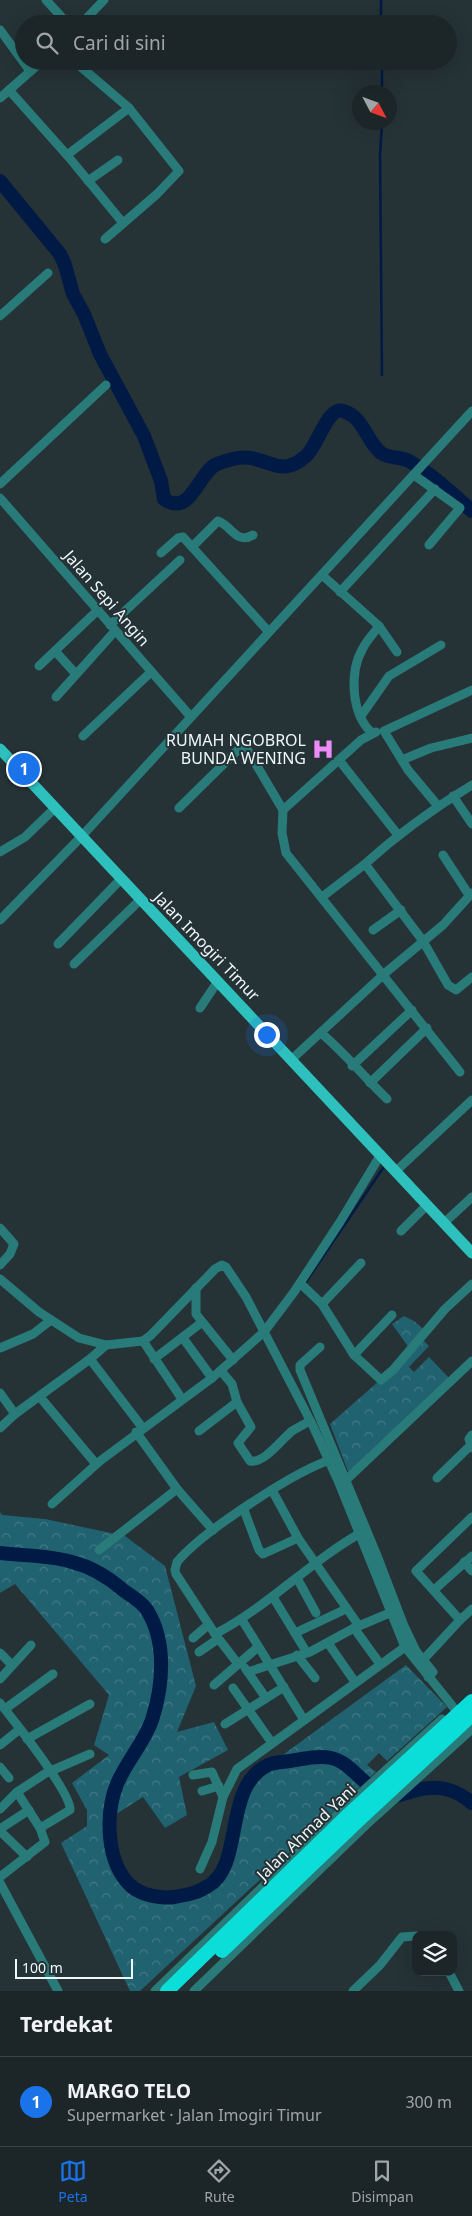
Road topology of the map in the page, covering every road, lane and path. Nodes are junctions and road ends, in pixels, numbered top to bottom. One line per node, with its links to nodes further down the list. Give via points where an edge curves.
1 (46, 0): 3 (street)
2 (104, 0): 4 (street)
3 (60, 15)
4 (90, 15)
5 (0, 30): 6 (street)
6 (15, 51)
7 (85, 70): 11 (street)
8 (30, 72): 9 (street)
9 (9, 90): 10 (street); 12 (street)
10 (0, 98)
11 (130, 108): 12 (street); 15 (street, via 179,171)
12 (67, 155): 14 (street)
13 (118, 160): 14 (street)
14 (88, 181): 15 (street)
15 (123, 223): 16 (street)
16 (105, 239)
17 (48, 273): 18 (street)
18 (0, 316)
19 (106, 385): 22 (street)
20 (472, 411): 21 (street)
21 (415, 475): 23 (street); 30 (street)
22 (0, 484)
23 (433, 488): 26 (street, via 460,508); 31 (street)
24 (0, 498): 32 (street, Jalan Sepi Angin)
25 (253, 534): 27 (street, via 246,538 238,537 218,521)
26 (429, 545)
27 (193, 546): 28 (street, via 181,536); 35 (street)
28 (160, 553)
29 (180, 560): 34 (street)
30 (322, 575): 31 (street); 35 (street)
31 (340, 592): 33 (street)
32 (98, 610): 34 (street, Jalan Sepi Angin); 37 (street)
33 (380, 626): 38 (street); 44 (street, via 362,650 354,685 353,695)
34 (113, 628): 40 (street, Jalan Sepi Angin); 41 (street)
35 (269, 632): 45 (street)
36 (441, 645): 44 (street, via 389,676)
37 (55, 651): 39 (street); 41 (street)
38 (397, 652)
39 (39, 666)
40 (151, 672): 45 (street, Jalan Sepi Angin); 48 (street)
41 (75, 673): 43 (street)
42 (472, 690): 46 (street)
43 (56, 697)
44 (361, 716): 47 (street)
45 (191, 717): 61 (street)
46 (384, 731): 47 (street); 52 (street)
47 (372, 733): 51 (street)
48 (82, 736)
49 (472, 738): 52 (street, via 431,748)
50 (0, 749): 56 (main road, Jalan Imogiri Timur)
51 (339, 760): 58 (street); 60 (street)
52 (402, 760): 55 (street)
53 (472, 785): 54 (street)
54 (453, 796): 55 (street); 59 (street)
55 (438, 806): 60 (street)
56 (55, 808): 61 (main road, Jalan Imogiri Timur); 62 (street, via 25,837)
57 (179, 808): 58 (street, via 243,744)
58 (283, 810): 67 (street, via 282,833 286,853)
59 (472, 824)
60 (398, 835): 64 (street)
61 (81, 837): 65 (main road, Jalan Imogiri Timur); 70 (street)
62 (0, 852)
63 (443, 855): 66 (street)
64 (365, 864): 67 (street); 69 (street)
65 (120, 879): 68 (main road, Jalan Imogiri Timur); 73 (street)
66 (471, 894): 72 (street)
67 (322, 897): 75 (street)
68 (140, 900): 74 (street); 77 (main road, Jalan Imogiri Timur)
69 (401, 910): 71 (street); 72 (street)
70 (0, 920)
71 (373, 930)
72 (423, 941): 75 (street); 76 (street, via 452,988 459,989)
73 (58, 944)
74 (74, 964)
75 (384, 974): 79 (street); 81 (street)
76 (472, 977)
77 (218, 981): 78 (street); 82 (main road, Jalan Imogiri Timur)
78 (200, 1008)
79 (412, 1010): 80 (street); 83 (street)
80 (426, 1028): 84 (street); 85 (street)
81 (321, 1033): 82 (street); 83 (street, via 346,1054)
82 (292, 1059): 88 (main road, Jalan Imogiri Timur)
83 (352, 1066): 85 (street)
84 (460, 1072)
85 (370, 1082): 86 (street)
86 (386, 1100)
87 (472, 1100): 88 (street)
88 (390, 1164): 90 (main road, Jalan Imogiri Timur); 98 (street)
89 (472, 1197): 91 (street)
90 (427, 1205): 91 (main road, Jalan Imogiri Timur); 93 (street)
91 (444, 1223): 94 (main road, Jalan Imogiri Timur)
92 (0, 1228): 96 (street, via 14,1244)
93 (401, 1231)
94 (472, 1254)
95 (361, 1263): 101 (street)
96 (0, 1265)
97 (0, 1279): 103 (street)
98 (300, 1283): 101 (street); 105 (street)
99 (472, 1284): 111 (street, via 381,1380)
100 (196, 1288): 104 (street, via 195,1311); 105 (street, via 215,1269 224,1266); 107 (street)
101 (322, 1304): 111 (street)
102 (392, 1315): 111 (street)
103 (51, 1320): 108 (street, via 79,1338); 109 (street, via 32,1334)
104 (201, 1323): 106 (street); 114 (street)
105 (264, 1332): 114 (street); 118 (street)
106 (182, 1338): 113 (street); 117 (street)
107 (143, 1341): 108 (street); 113 (street)
108 (106, 1345): 112 (street)
109 (0, 1348)
110 (320, 1348): 118 (street, via 300,1365)
111 (354, 1355)
112 (90, 1359): 120 (street); 126 (street)
113 (154, 1359): 121 (street)
114 (233, 1360): 116 (street)
115 (472, 1361): 133 (street)
116 (221, 1371): 117 (street); 122 (street, via 232,1384)
117 (212, 1378): 121 (street)
118 (299, 1384): 124 (street)
119 (0, 1393): 123 (street)
120 (40, 1397): 123 (street); 131 (street)
121 (182, 1399): 126 (street)
122 (236, 1402): 124 (street, via 251,1428 238,1443 252,1462 279,1445 292,1431); 127 (street)
123 (15, 1414): 125 (street)
124 (315, 1422): 130 (street)
125 (0, 1428)
126 (139, 1430): 131 (street); 134 (street)
127 (200, 1431)
128 (472, 1435): 129 (street, via 468,1439)
129 (471, 1447): 132 (street)
130 (332, 1459): 133 (street); 135 (street)
131 (96, 1464): 136 (street)
132 (437, 1478)
133 (342, 1482): 140 (street)
134 (177, 1489): 139 (street); 142 (street)
135 (272, 1490): 137 (street); 141 (street)
136 (52, 1504)
137 (244, 1510): 139 (street); 141 (street, via 263,1554)
138 (472, 1517): 148 (street, via 416,1569)
139 (213, 1530): 156 (street, via 184,1554 175,1570)
140 (363, 1531): 145 (street); 152 (street); 169 (street, via 404,1626)
141 (298, 1538): 145 (street)
142 (99, 1550)
143 (472, 1556): 144 (street)
144 (464, 1562): 146 (street); 148 (street)
145 (314, 1563): 147 (street); 150 (street)
146 (472, 1571)
147 (297, 1578): 149 (street); 153 (street)
148 (434, 1590): 155 (street)
149 (273, 1597): 154 (street); 158 (street)
150 (346, 1609): 157 (street); 158 (street)
151 (472, 1609): 155 (street)
152 (392, 1612): 157 (street); 164 (street)
153 (316, 1613)
154 (242, 1620): 159 (street); 163 (street)
155 (460, 1620): 169 (street)
156 (208, 1626): 159 (street); 160 (street)
157 (356, 1627): 161 (street); 171 (street)
158 (295, 1633): 167 (street)
159 (216, 1637): 165 (street); 170 (street)
160 (193, 1638)
161 (328, 1644): 167 (street); 179 (street)
162 (31, 1645): 172 (street)
163 (258, 1647): 170 (street); 173 (street)
164 (405, 1647): 171 (street); 176 (street)
165 (199, 1652)
166 (0, 1653): 172 (street)
167 (307, 1653): 168 (street)
168 (297, 1655): 173 (street); 177 (street)
169 (423, 1660): 176 (street)
170 (240, 1663): 174 (street); 180 (street)
171 (380, 1664): 179 (street)
172 (12, 1665): 178 (street)
173 (271, 1665): 174 (street); 181 (street)
174 (248, 1672): 184 (street)
175 (54, 1674): 187 (street)
176 (430, 1675): 188 (street)
177 (315, 1678)
178 (0, 1679)
179 (355, 1682): 191 (street)
180 (214, 1685)
181 (284, 1687): 184 (street); 191 (street)
182 (233, 1688): 189 (street)
183 (472, 1692): 188 (street)
184 (266, 1698): 189 (street)
185 (472, 1701): 198 (highway, Jalan Ahmad Yani)
186 (90, 1704): 195 (street)
187 (2, 1706): 193 (street)
188 (454, 1708): 198 (street)
189 (248, 1709): 192 (street); 196 (street)
190 (472, 1715): 198 (highway, Jalan Ahmad Yani)
191 (304, 1720): 196 (street)
192 (225, 1724)
193 (20, 1729): 195 (street); 197 (street)
194 (472, 1729): 198 (street)
195 (27, 1739): 202 (street)
196 (272, 1743): 208 (street, via 237,1769)
197 (0, 1745)
198 (424, 1753): 200 (highway, Jalan Ahmad Yani); 200 (street)
199 (90, 1754): 202 (street)
200 (411, 1764): 211 (highway, Jalan Ahmad Yani); 211 (street)
201 (0, 1767): 204 (street)
202 (50, 1772): 207 (street); 212 (street, via 71,1808)
203 (192, 1775): 205 (street, via 212,1772)
204 (9, 1778)
205 (219, 1786): 206 (street); 208 (street)
206 (202, 1791)
207 (17, 1792): 209 (street); 210 (street)
208 (223, 1797): 215 (street, via 212,1842)
209 (0, 1809)
210 (29, 1810): 212 (street); 213 (street)
211 (359, 1813): 220 (highway, Jalan Ahmad Yani); 220 (street)
212 (40, 1828): 214 (street, via 45,1842)
213 (0, 1830): 214 (street)
214 (26, 1857): 216 (street)
215 (200, 1869)
216 (0, 1877)
217 (0, 1883): 221 (street)
218 (412, 1936): 225 (street, via 402,1937 380,1965)
219 (451, 1976): 226 (street)
220 (192, 1977): 222 (street); 223 (highway, Jalan Ahmad Yani); 224 (highway, Jalan Ahmad Yani)
221 (58, 1991)
222 (154, 1991)
223 (167, 1991)
224 (180, 1991)
225 (353, 1991)
226 (459, 1991)

